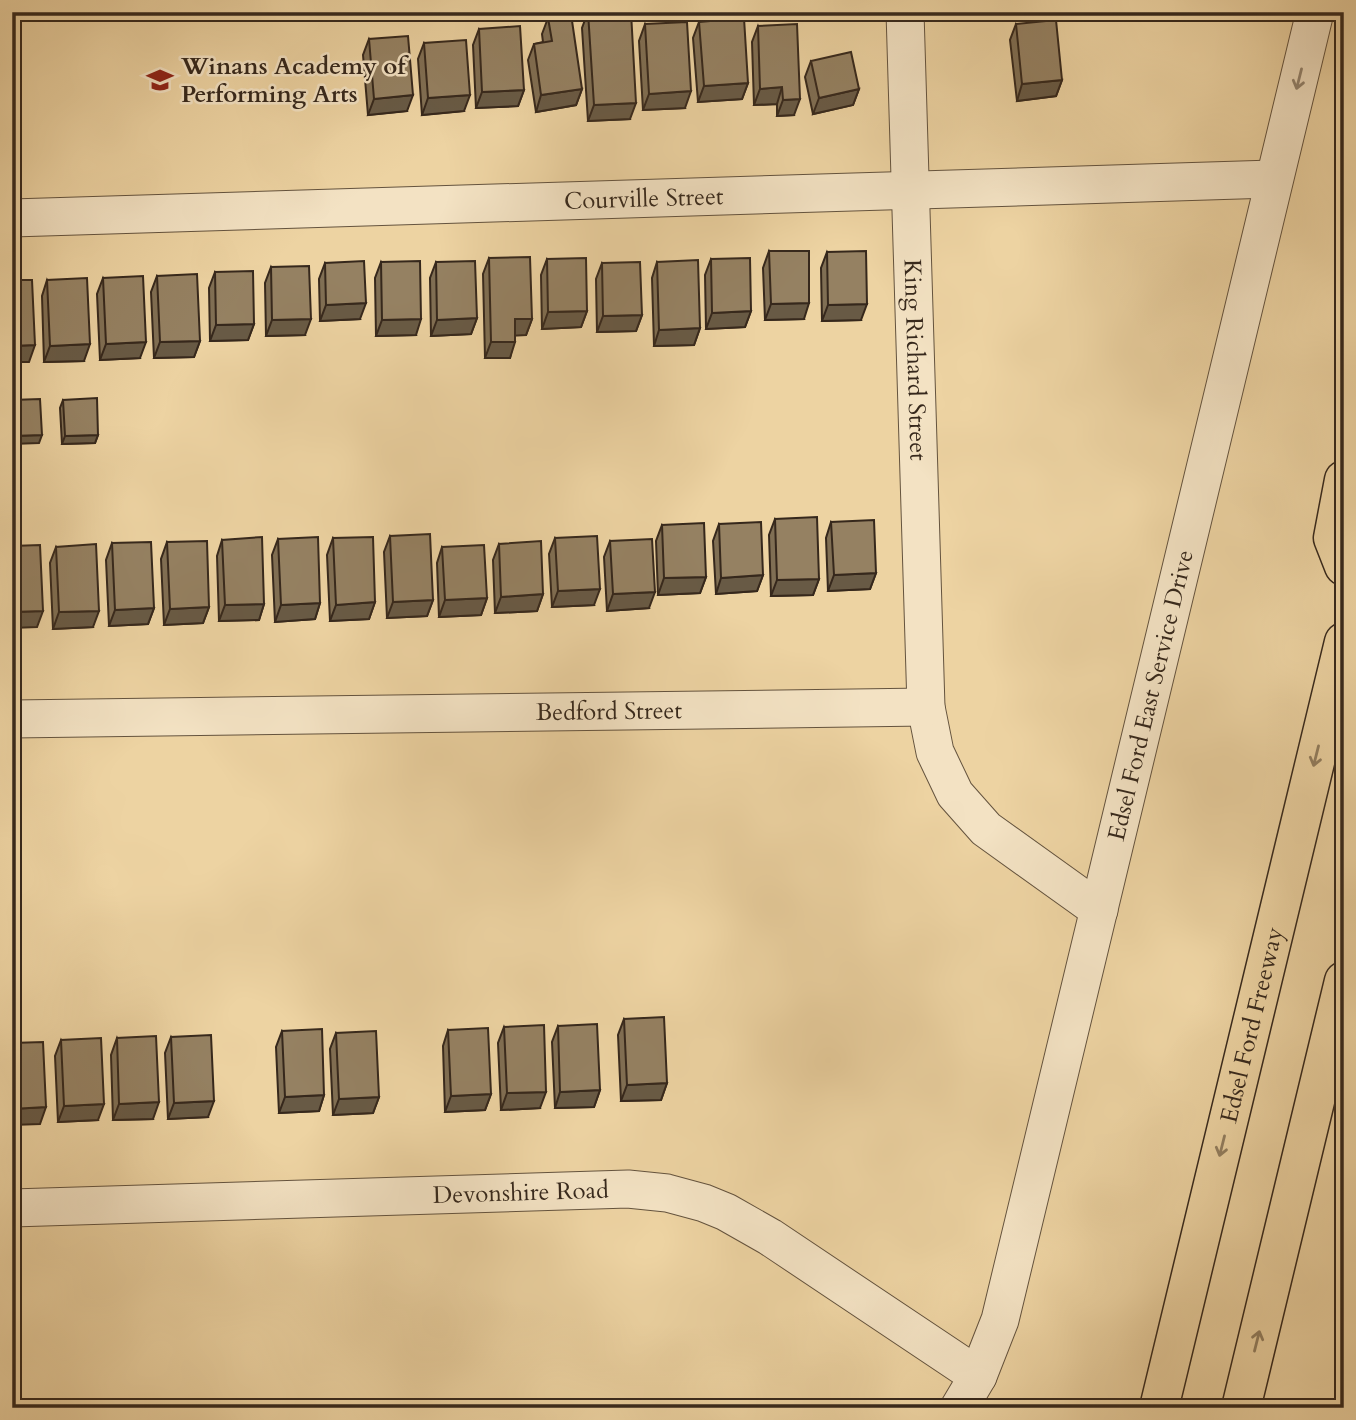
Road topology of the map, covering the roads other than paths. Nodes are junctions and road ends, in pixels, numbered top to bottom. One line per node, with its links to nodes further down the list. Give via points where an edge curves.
1 (905, 12): 4 (street, King Richard Street)
2 (1315, 12): 3 (street, Edsel Ford East Service Drive, one-way to 3)
3 (1274, 178): 4 (street, Courville Street); 11 (street, Edsel Ford East Service Drive)
4 (911, 190): 5 (street, Courville Street); 9 (street, King Richard Street)
5 (12, 218)
6 (1344, 480): 7 (highway, via 1333,538)
7 (1344, 566)
8 (1344, 642): 16 (highway, Edsel Ford Freeway, one-way to 16)
9 (926, 706): 10 (street, Bedford Street); 11 (street, via 935,752 955,793 970,811 986,829)
10 (12, 719)
11 (1099, 911): 14 (street, Edsel Ford East Service Drive, via 1000,1320)
12 (1344, 981): 17 (highway, one-way to 12)
13 (12, 1208): 14 (street, Devonshire Road, via 628,1189 667,1193 704,1203 748,1224)
14 (978, 1376): 15 (street, Edsel Ford East Service Drive)
15 (960, 1408)
16 (1159, 1408)
17 (1241, 1408)

